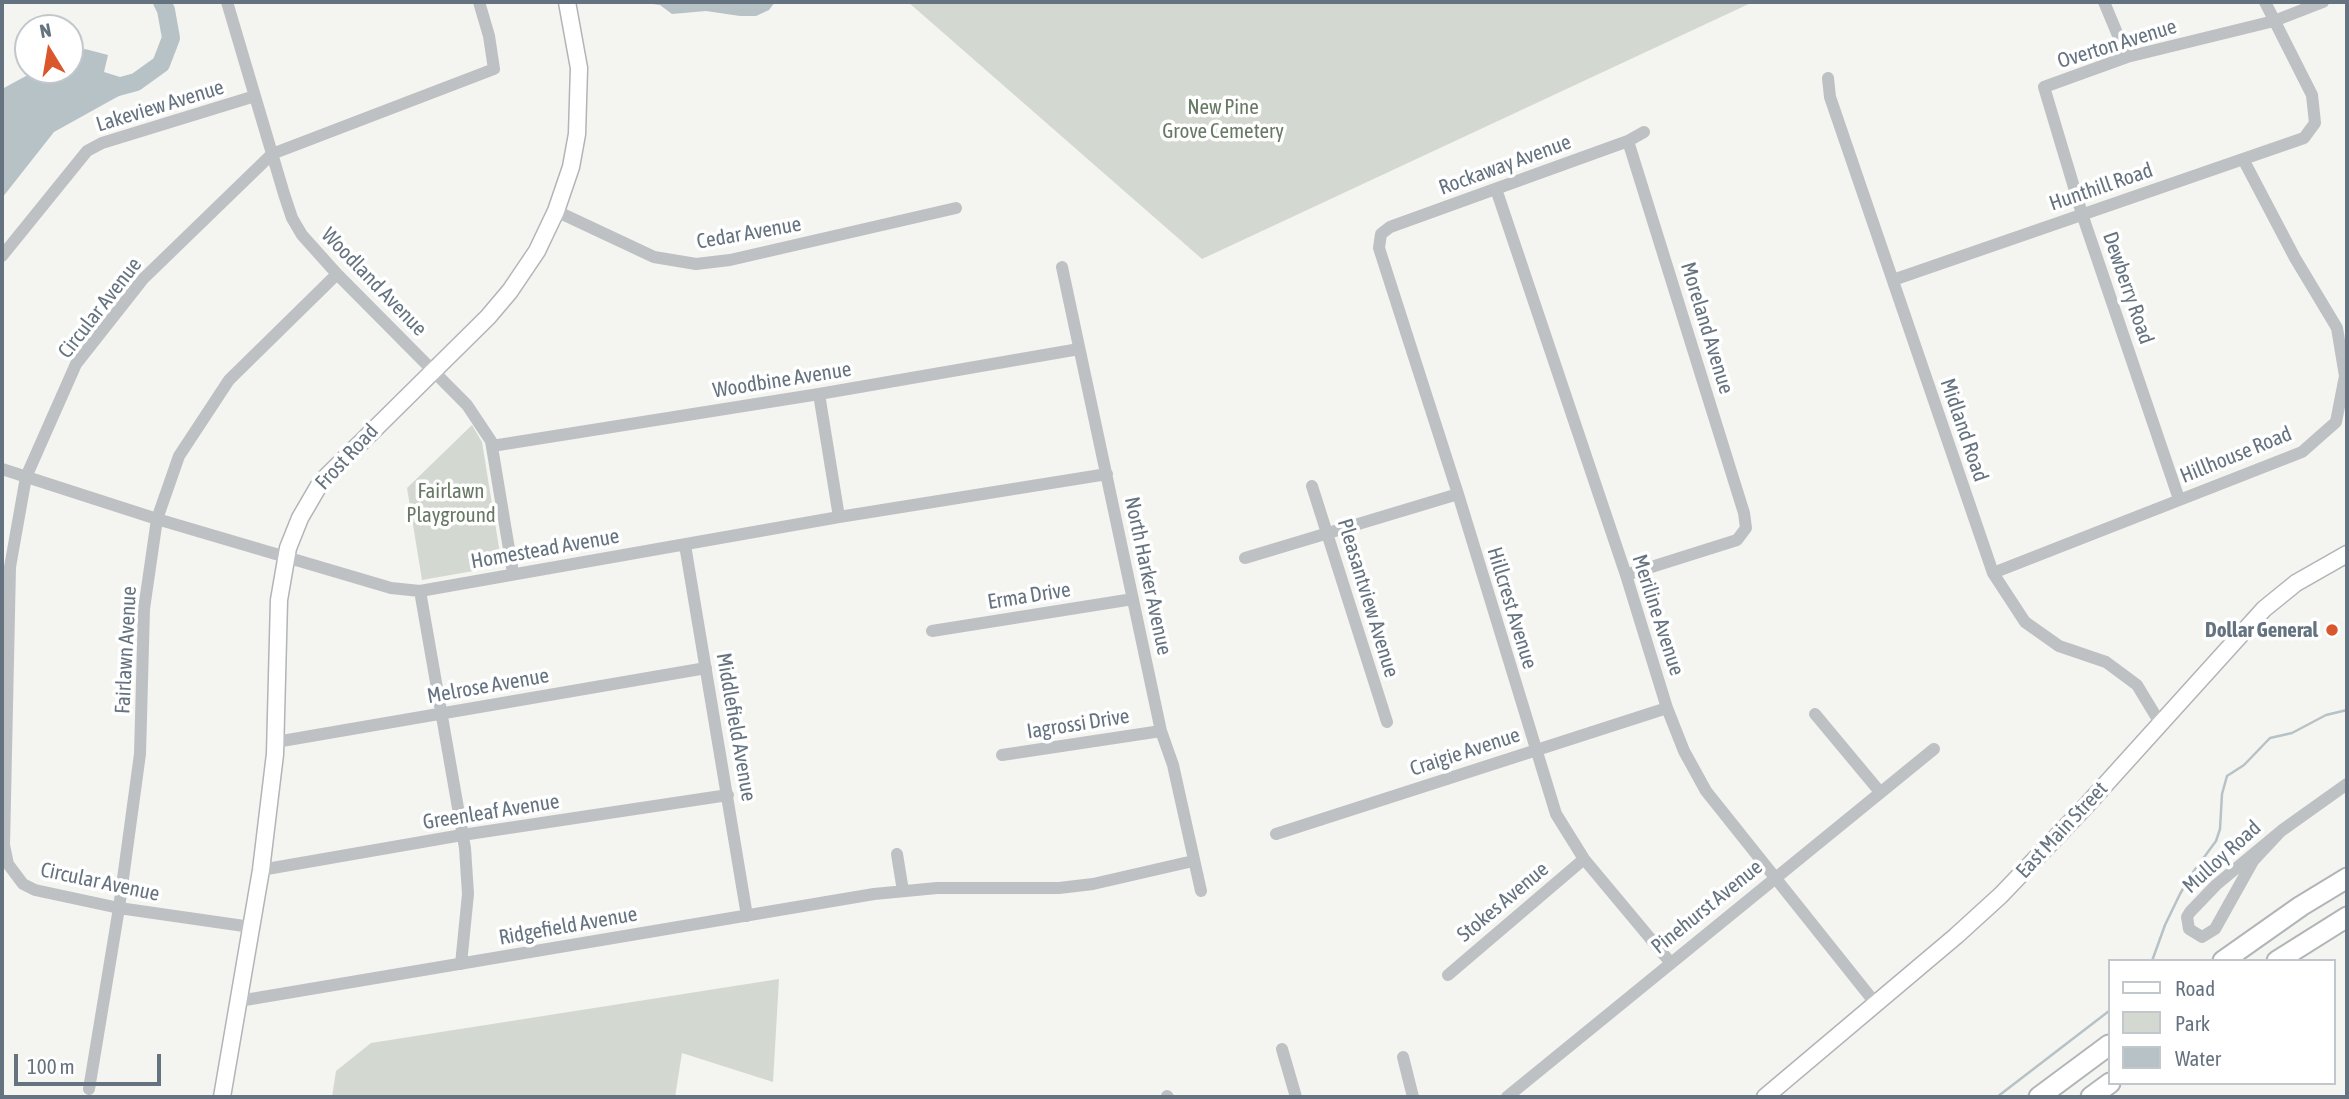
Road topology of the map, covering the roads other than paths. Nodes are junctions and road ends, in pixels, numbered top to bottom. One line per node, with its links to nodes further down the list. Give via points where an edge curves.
1 (227, 2): 11 (street, Woodland Avenue)
2 (479, 2): 14 (street, Circular Avenue, via 494,69)
3 (567, 2): 18 (main road, Frost Road, via 577,49 580,97 571,167)
4 (2104, 2): 8 (street)
5 (2265, 2): 7 (street)
6 (2323, 2): 7 (street, Overton Avenue)
7 (2274, 21): 8 (street, Overton Avenue); 15 (street, Hunthill Road, via 2312,95 2315,122 2304,138)
8 (2127, 57): 10 (street, Overton Avenue)
9 (1828, 78): 24 (street, Midland Road, via 1830,97)
10 (2044, 88): 19 (street, Dewberry Road)
11 (255, 96): 14 (street, Woodland Avenue); 21 (street, Lakeview Avenue, via 87,151)
12 (1644, 132): 13 (street, Rockaway Avenue)
13 (1628, 141): 16 (street, Rockaway Avenue); 44 (street, Moreland Avenue, via 1746,528 1737,540)
14 (272, 154): 23 (street, Woodland Avenue, via 297,227); 31 (street, Circular Avenue, via 143,279 76,364)
15 (2243, 159): 19 (street, Hunthill Road); 34 (street, Hillhouse Road, via 2337,328 2345,376 2336,422 2302,452)
16 (1496, 189): 20 (street, Rockaway Avenue); 44 (street, Meriline Avenue)
17 (956, 208): 18 (street, Cedar Avenue, via 696,264 654,257)
18 (555, 211): 26 (main road, Frost Road, via 537,251 510,291)
19 (2082, 214): 24 (street, Hunthill Road); 34 (street, Dewberry Road)
20 (1381, 234): 33 (street, Hillcrest Avenue, via 1379,248)
21 (2, 256)
22 (1062, 267): 25 (street, North Harker Avenue)
23 (337, 274): 26 (street, Woodland Avenue); 36 (street, Fairlawn Avenue, via 229,380 179,456)
24 (1893, 280): 43 (street, Midland Road)
25 (1079, 349): 27 (street, Woodbine Avenue); 30 (street, North Harker Avenue)
26 (433, 370): 28 (street, Woodland Avenue, via 467,405); 40 (main road, Frost Road, via 321,482 300,518)
27 (819, 394): 28 (street, Woodbine Avenue); 35 (street)
28 (492, 446): 42 (street, Woodland Avenue)
29 (2, 469): 31 (street, Homestead Avenue)
30 (1107, 474): 35 (street, Homestead Avenue); 46 (street, North Harker Avenue)
31 (26, 477): 36 (street, Homestead Avenue); 73 (street, Circular Avenue, via 10,567 5,854 15,875 34,890)
32 (1312, 486): 37 (street, Pleasantview Avenue)
33 (1458, 494): 37 (street); 57 (street, Hillcrest Avenue)
34 (2179, 499): 43 (street, Hillhouse Road)
35 (839, 517): 38 (street, Homestead Avenue)
36 (157, 519): 40 (street, Homestead Avenue); 73 (street, Fairlawn Avenue, via 144,609 140,754)
37 (1328, 531): 41 (street); 52 (street, Pleasantview Avenue)
38 (685, 545): 42 (street, Homestead Avenue); 48 (street, Middlefield Avenue)
39 (2347, 554): 53 (main road, East Main Street, via 2276,598)
40 (286, 556): 45 (street, Homestead Avenue, via 391,588); 55 (main road, Frost Road, via 279,600)
41 (1245, 558)
42 (513, 573): 45 (street, Homestead Avenue)
43 (1993, 573): 53 (street, Midland Road, via 2025,622 2059,646 2106,662 2137,685)
44 (1626, 575): 49 (street, Meriline Avenue)
45 (420, 591): 50 (street)
46 (1133, 599): 47 (street, Erma Drive); 54 (street, North Harker Avenue)
47 (932, 631)
48 (706, 668): 50 (street, Melrose Avenue); 61 (street, Middlefield Avenue)
49 (1667, 708): 57 (street, Craigie Avenue); 69 (street, Meriline Avenue, via 1706,791)
50 (442, 713): 55 (street, Melrose Avenue); 64 (street)
51 (1815, 714): 60 (street)
52 (1387, 722)
53 (2160, 723): 83 (main road, East Main Street, via 1994,901)
54 (1161, 731): 58 (street, Iagrossi Drive); 67 (street, North Harker Avenue, via 1173,765)
55 (276, 742): 68 (main road, Frost Road)
56 (1934, 749): 60 (street, Pinehurst Avenue)
57 (1535, 750): 63 (street, Craigie Avenue); 66 (street, Hillcrest Avenue, via 1556,814)
58 (1002, 755)
59 (2347, 784): 62 (street, Mulloy Road)
60 (1881, 792): 69 (street, Pinehurst Avenue)
61 (728, 795): 64 (street, Greenleaf Avenue); 74 (street, Middlefield Avenue)
62 (2281, 831): 62 (street, Mulloy Road, via 2196,904 2187,917 2189,929 2202,937 2215,929 2253,861)
63 (1276, 834)
64 (463, 835): 68 (street, Greenleaf Avenue); 80 (street, via 468,894)
65 (897, 854): 71 (street)
66 (1584, 859): 79 (street, Hillcrest Avenue); 81 (street, Stokes Avenue)
67 (1193, 861): 71 (street, Ridgefield Avenue, via 1059,888); 72 (street, North Harker Avenue)
68 (261, 870): 76 (main road, Frost Road)
69 (1774, 878): 79 (street, Pinehurst Avenue); 83 (street, Meriline Avenue)
70 (2347, 878): 77 (highway)
71 (903, 891): 74 (street, Ridgefield Avenue)
72 (1201, 891)
73 (120, 908): 76 (street, Circular Avenue); 88 (street, Fairlawn Avenue)
74 (747, 916): 80 (street, Ridgefield Avenue)
75 (2347, 917): 78 (highway)
76 (251, 927): 82 (main road, Frost Road)
77 (2226, 959)
78 (2280, 959)
79 (1670, 962): 92 (street, Pinehurst Avenue)
80 (461, 964): 82 (street, Ridgefield Avenue)
81 (1448, 975)
82 (239, 1001): 89 (main road, Frost Road)
83 (1876, 1004): 93 (main road, East Main Street)
84 (2108, 1046): 94 (highway)
85 (1282, 1049): 90 (street)
86 (1403, 1057): 91 (street)
87 (2108, 1084): 95 (highway)
88 (89, 1089)
89 (222, 1097)
90 (1296, 1097)
91 (1412, 1097)
92 (1507, 1097)
93 (1765, 1097)
94 (2039, 1097)
95 (2091, 1097)

